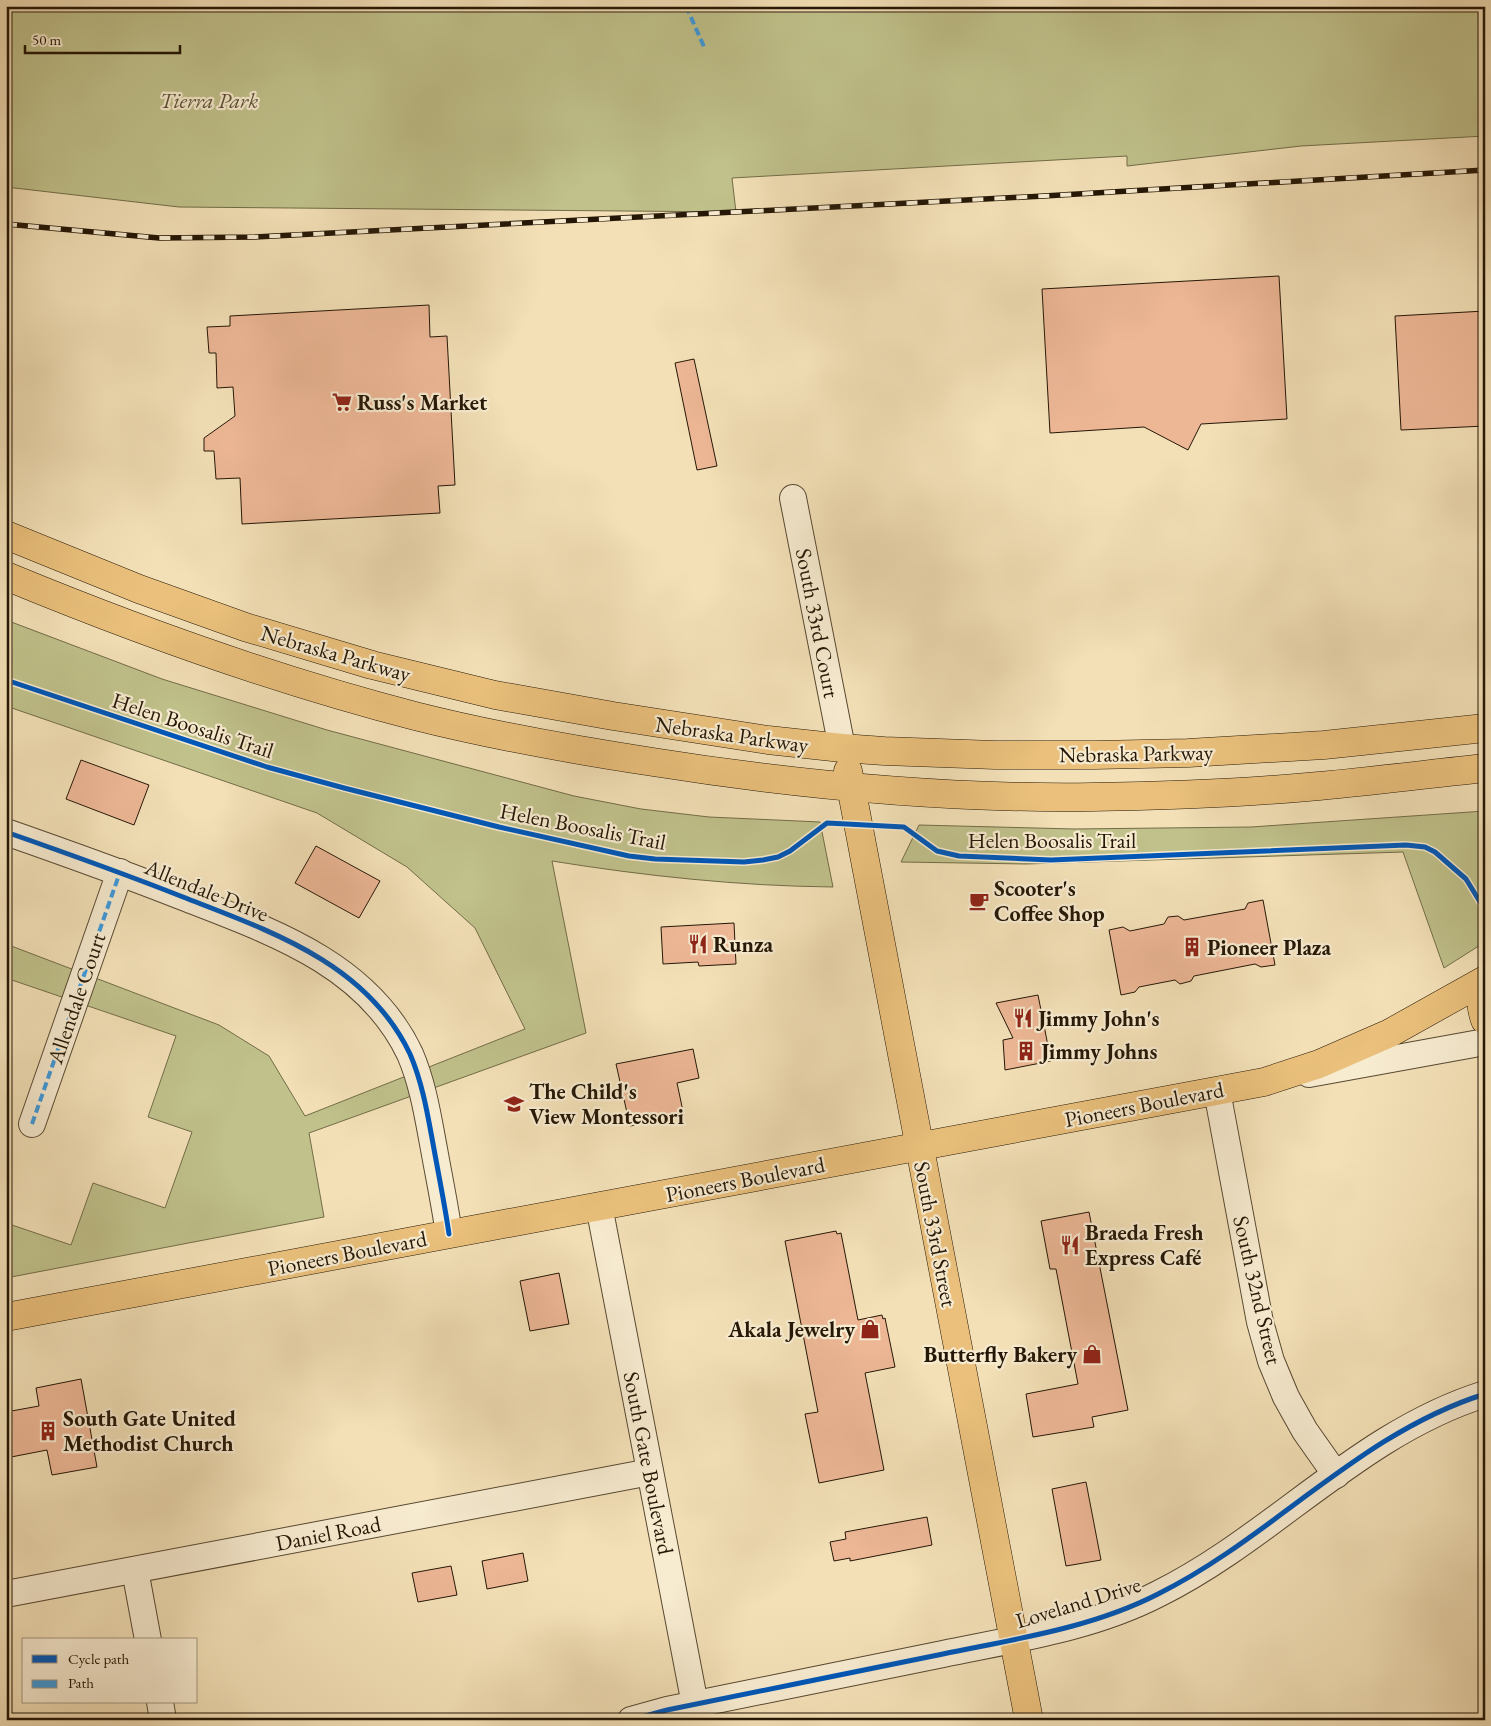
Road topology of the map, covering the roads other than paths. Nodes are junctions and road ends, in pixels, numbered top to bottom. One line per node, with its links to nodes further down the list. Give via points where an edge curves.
1 (793, 498): 5 (street, South 33rd Court)
2 (6, 535): 5 (main road, Nebraska Parkway, via 139,589 245,627 372,665 495,695 613,716)
3 (6, 576): 7 (main road, Nebraska Parkway, via 102,616 222,657 416,716 598,754 721,773)
4 (1485, 728): 5 (main road, Nebraska Parkway, via 1324,745 1188,753 1020,755)
5 (842, 748): 7 (main road, South 33rd Street)
6 (1485, 768): 7 (main road, Nebraska Parkway, via 1319,786 1174,795 1049,797)
7 (852, 788): 17 (main road, South 33rd Street)
8 (6, 832): 9 (street, Allendale Drive)
9 (120, 872): 16 (street, Allendale Court); 19 (street, Allendale Drive, via 267,930 337,968 374,999 400,1036 417,1072)
10 (1485, 980): 14 (main road, via 1375,1040 1319,1064)
11 (1485, 986): 12 (main road, via 1481,1001)
12 (1485, 1020)
13 (1485, 1042): 14 (street, Pioneers Boulevard)
14 (1264, 1082): 15 (main road, Pioneers Boulevard)
15 (1217, 1091): 17 (main road, Pioneers Boulevard); 23 (street, South 32nd Street, via 1260,1322 1271,1360 1300,1423)
16 (32, 1124)
17 (920, 1146): 18 (main road, Pioneers Boulevard); 27 (main road, South 33rd Street)
18 (600, 1206): 19 (main road, Pioneers Boulevard); 22 (street, South Gate Boulevard)
19 (449, 1234): 20 (main road, Pioneers Boulevard)
20 (6, 1317)
21 (1485, 1394): 23 (street, Loveland Drive, via 1423,1419 1379,1444)
22 (650, 1472): 24 (street, Daniel Road); 29 (street, South Gate Boulevard)
23 (1336, 1475): 27 (street, Loveland Drive, via 1203,1569 1158,1595 1116,1613)
24 (135, 1570): 25 (street, Daniel Road); 26 (street)
25 (6, 1594)
26 (148, 1638)
27 (1014, 1640): 29 (street, Loveland Drive); 32 (main road, South 33rd Street)
28 (160, 1704): 30 (street)
29 (696, 1712): 31 (street, Loveland Drive)
30 (163, 1720)
31 (631, 1720)
32 (1029, 1720)

